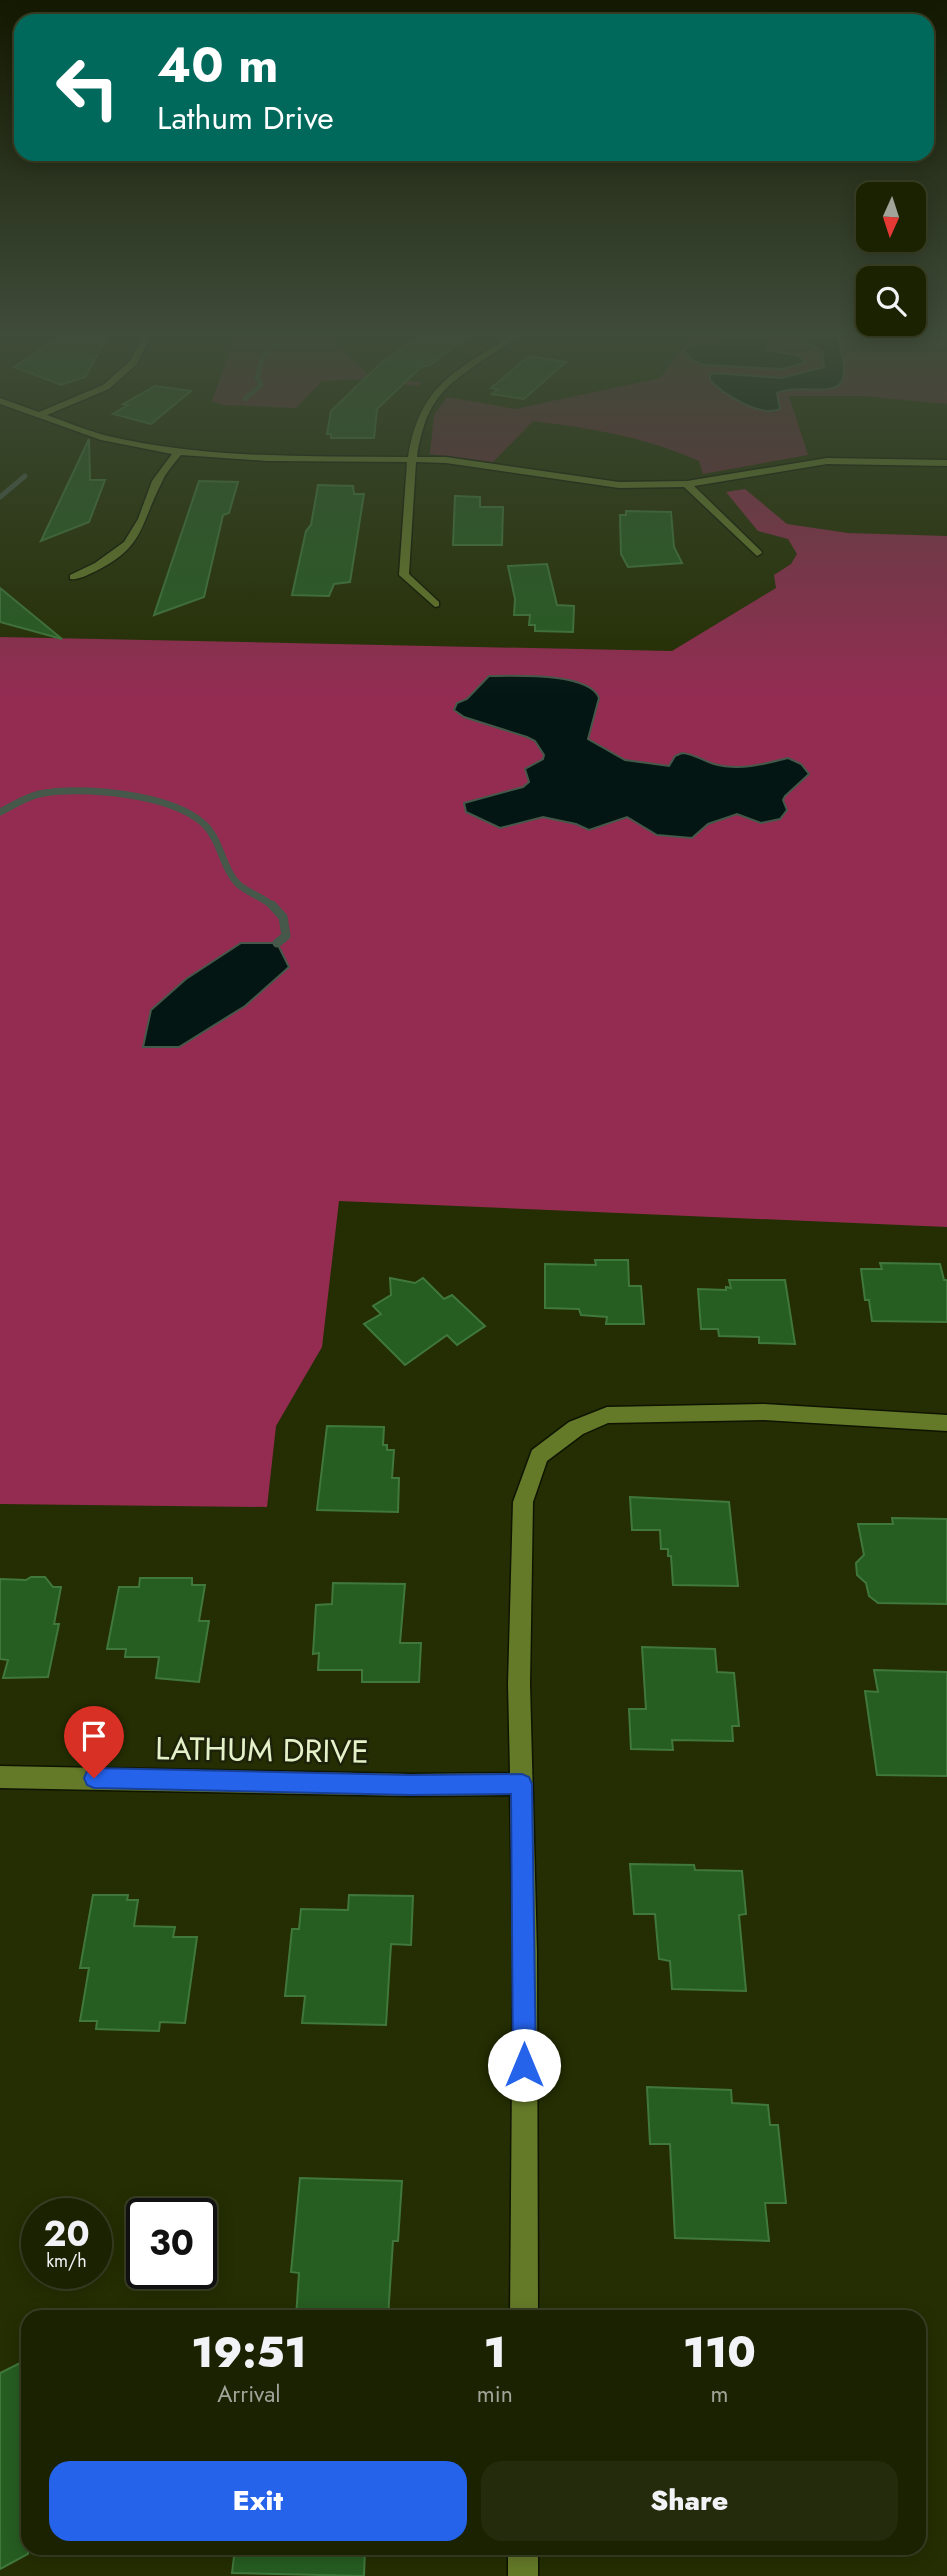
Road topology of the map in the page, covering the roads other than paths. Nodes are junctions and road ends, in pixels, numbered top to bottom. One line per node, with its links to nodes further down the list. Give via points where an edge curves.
1 (176, 455): 8 (street, via 128,544)
2 (226, 455): 4 (street)
3 (414, 455): 4 (street)
4 (413, 460): 6 (street, via 446,460 619,485); 9 (street, via 404,575)
5 (947, 463): 6 (street, via 827,461)
6 (688, 484): 7 (street)
7 (757, 553)
8 (74, 577)
9 (435, 604)
10 (947, 1423): 12 (street, via 764,1412 607,1415 576,1428 539,1456 523,1502)
11 (0, 1777): 12 (street, LATHUM DRIVE)
12 (522, 1784): 13 (street)
13 (524, 2310)
14 (523, 2555): 15 (street)
15 (523, 2576)

